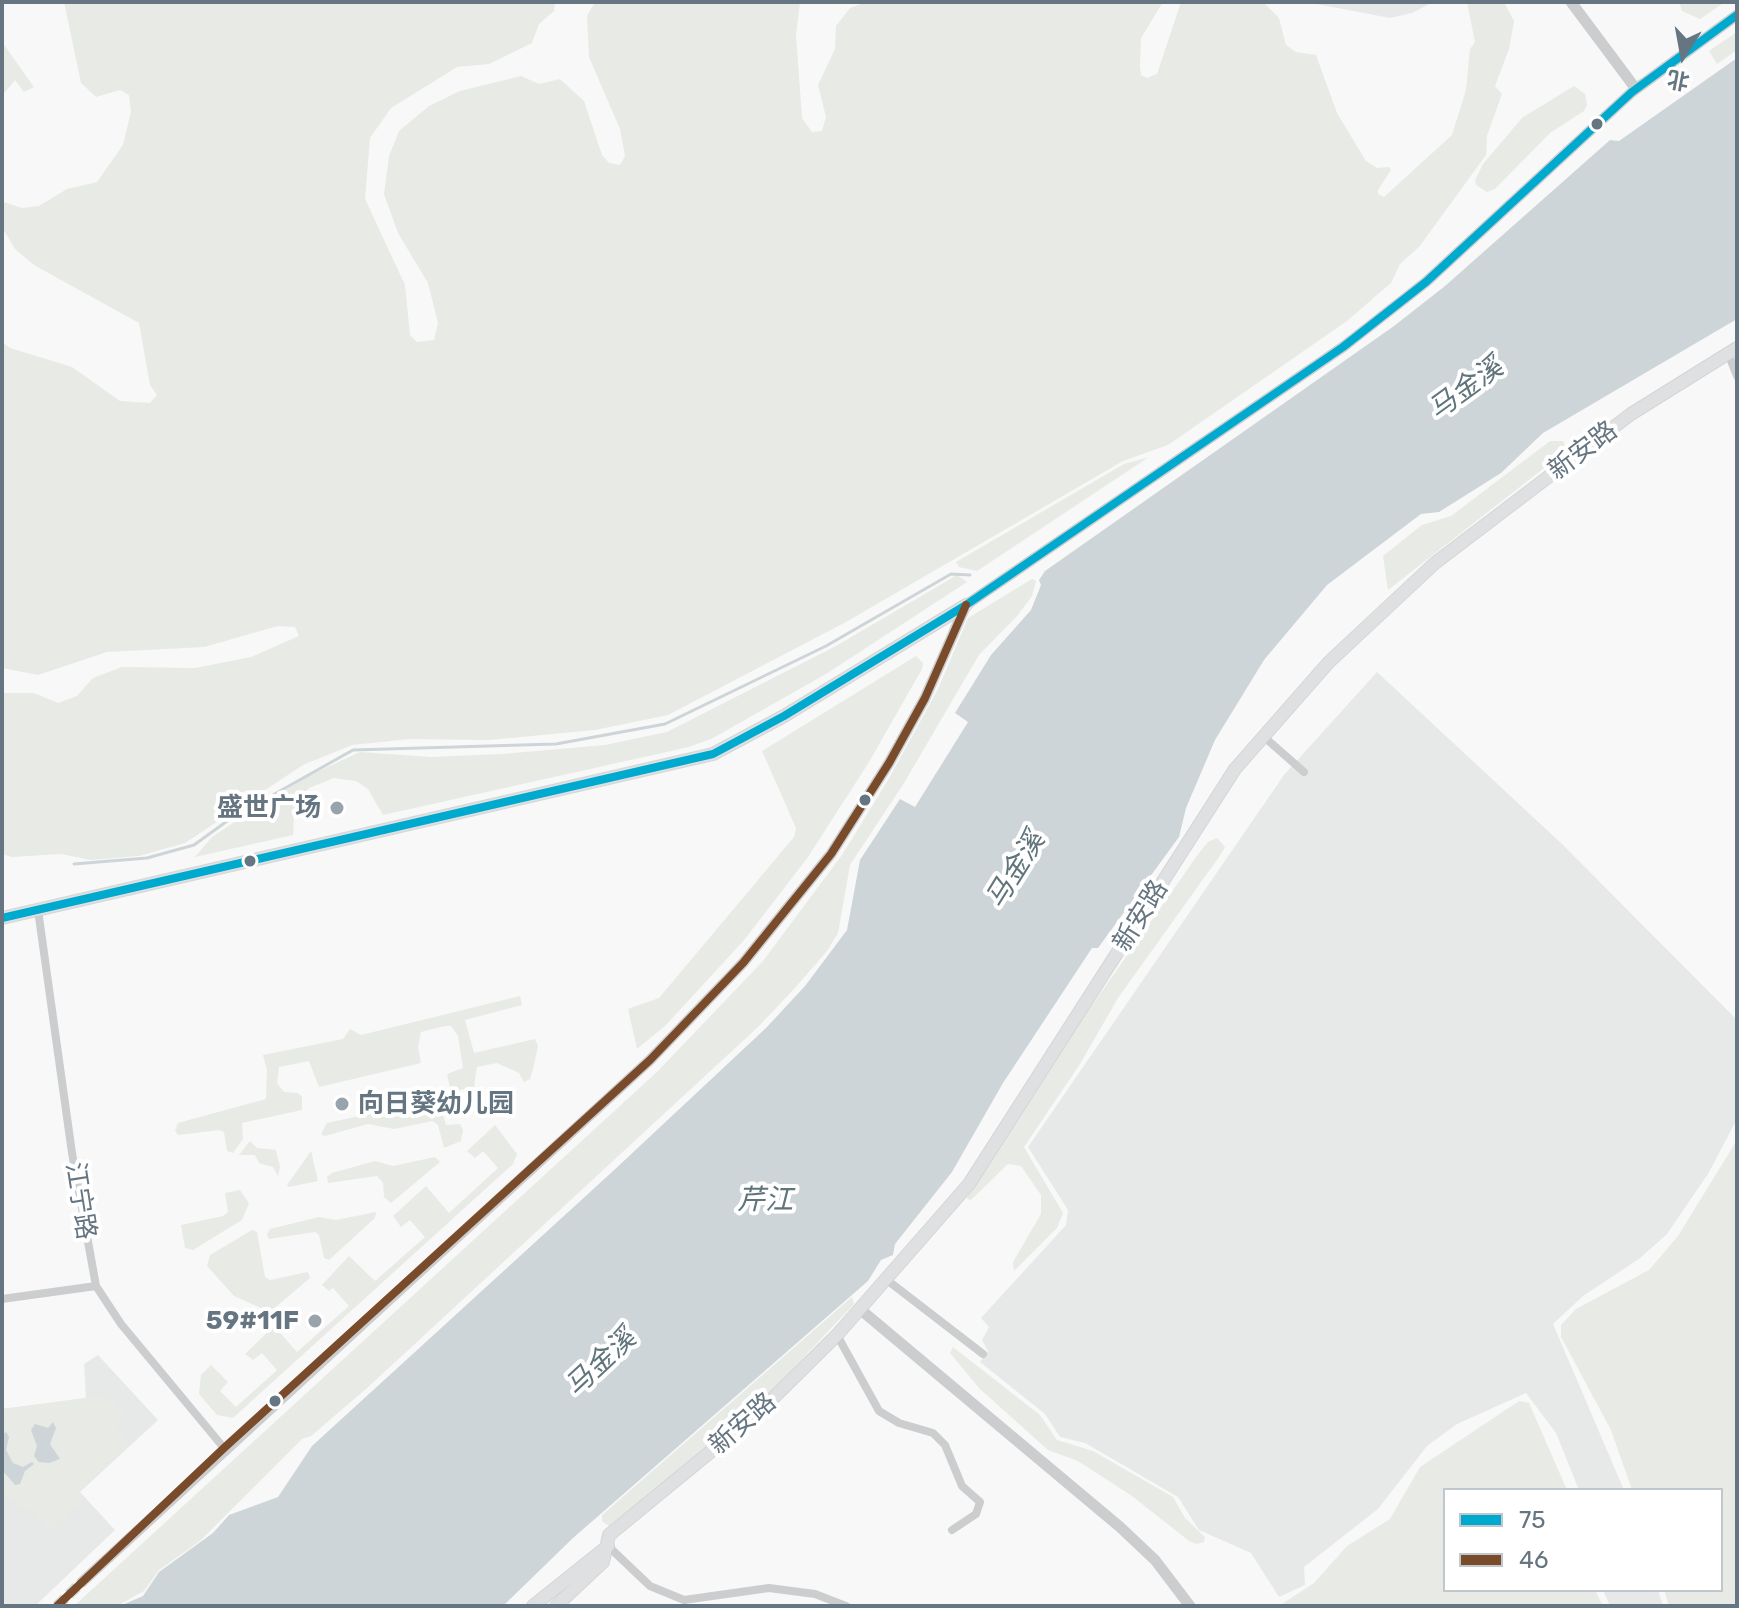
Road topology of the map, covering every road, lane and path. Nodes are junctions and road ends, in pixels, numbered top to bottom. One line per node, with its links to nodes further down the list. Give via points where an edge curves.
1 (1571, 2): 3 (street)
2 (1737, 15): 3 (street)
3 (1636, 89): 6 (street, via 1426,282 1343,347)
4 (1732, 351): 5 (street); 7 (main road, 新安路, via 1631,414 1435,563 1339,652)
5 (1737, 376)
6 (966, 605): 9 (main road, via 713,754); 17 (street, via 889,763 831,854 743,963 650,1060)
7 (1263, 736): 8 (street); 11 (main road, 新安路, via 1202,817 969,1184)
8 (1304, 772)
9 (38, 910): 10 (main road); 12 (street, 江宁路)
10 (2, 918)
11 (887, 1280): 14 (main road, 新安路); 16 (street)
12 (96, 1286): 13 (street); 17 (street, 江宁路)
13 (2, 1299)
14 (861, 1310): 15 (main road, 新安路); 24 (street, via 1120,1527 1155,1560)
15 (837, 1335): 18 (street, via 879,1411 933,1433 945,1445 962,1486 980,1502 976,1514); 19 (main road, 新安路, via 759,1412 618,1528 607,1539)
16 (983, 1354)
17 (224, 1448): 20 (street)
18 (952, 1530)
19 (608, 1546): 21 (main road, 新安路); 22 (main road, 新安路, via 603,1562); 23 (street, via 650,1586 684,1600 769,1588 815,1594)
20 (82, 1582)
21 (533, 1606)
22 (556, 1606)
23 (846, 1606)
24 (1190, 1606)

